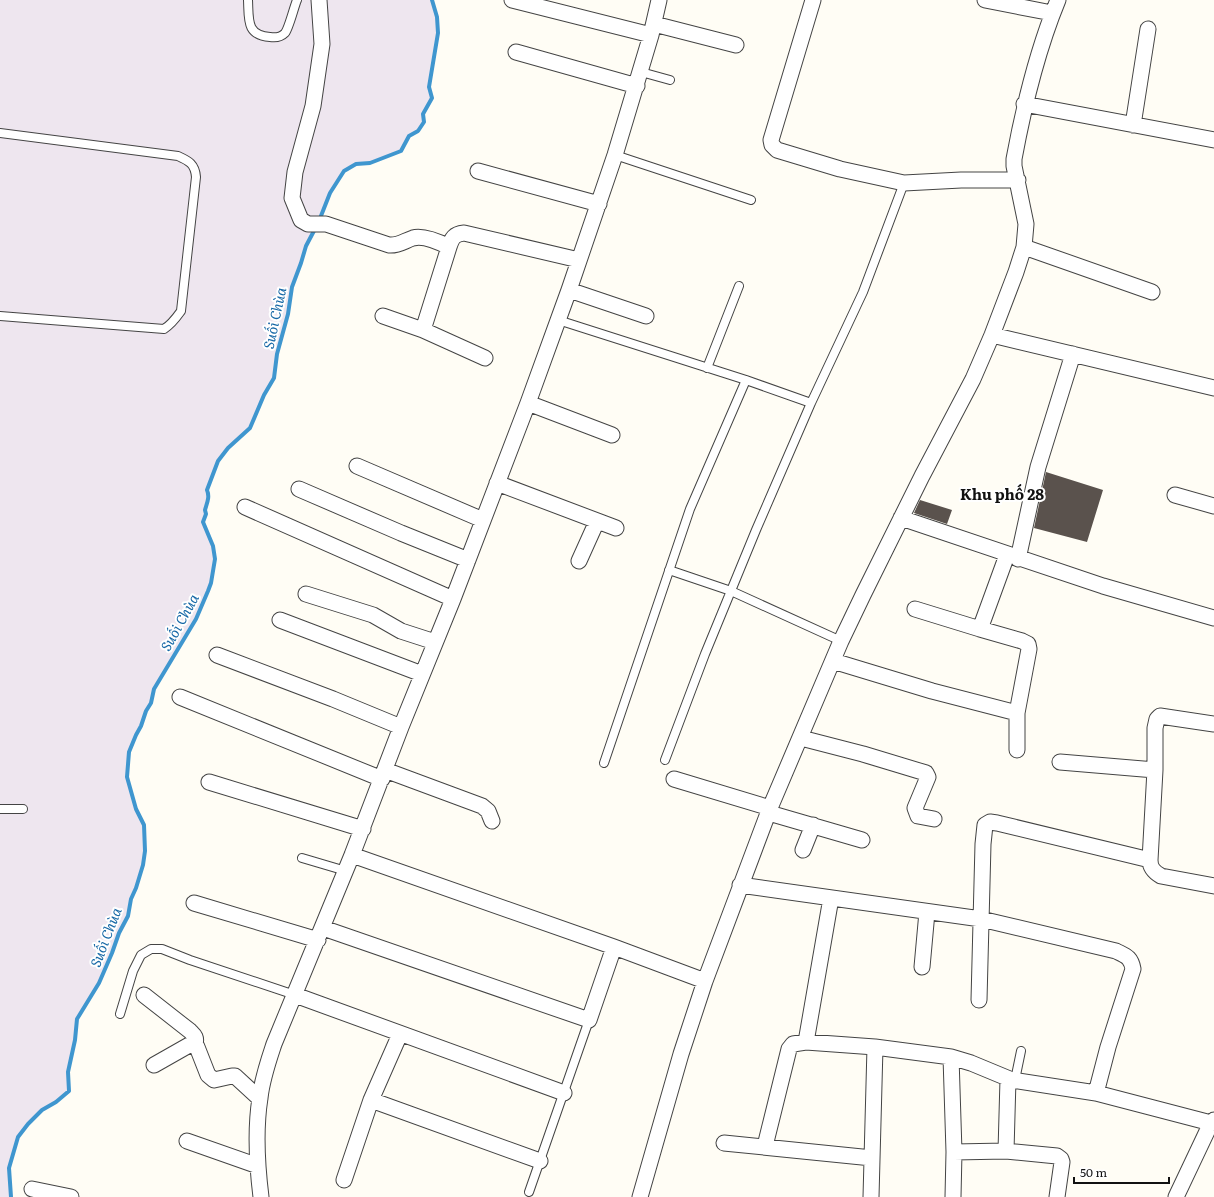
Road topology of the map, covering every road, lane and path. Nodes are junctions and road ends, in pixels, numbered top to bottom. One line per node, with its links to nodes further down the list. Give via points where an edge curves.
1 (248, 0): 2 (lane, via 252,29 260,36 277,38 285,33)
2 (296, 0)
3 (319, 0): 25 (street, via 322,44 313,106 295,172 292,198 301,220 308,224 326,224 389,245 395,246 419,237)
4 (512, 0): 10 (street)
5 (659, 0): 10 (street)
6 (813, 0): 22 (street, via 771,140 772,145 777,150 840,169)
7 (985, 0): 8 (street)
8 (1055, 6): 15 (street)
9 (1148, 29): 16 (street)
10 (653, 30): 11 (street); 13 (street)
11 (736, 45)
12 (516, 52): 13 (street)
13 (639, 79): 14 (lane); 19 (street)
14 (670, 80)
15 (1024, 104): 16 (street); 21 (street, via 1014,159)
16 (1133, 125): 18 (street)
17 (0, 133): 31 (lane, via 178,156 192,164 196,177 181,311 170,325 164,329)
18 (1214, 140)
19 (615, 155): 23 (lane); 24 (street)
20 (478, 172): 24 (street)
21 (1018, 180): 22 (street); 26 (street, via 1026,224)
22 (904, 183): 43 (lane, via 863,292)
23 (751, 200)
24 (599, 204): 27 (street)
25 (449, 247): 27 (street, via 454,236 464,234); 35 (street)
26 (1024, 247): 30 (street); 36 (street)
27 (579, 260): 29 (street)
28 (739, 286): 39 (lane)
29 (569, 290): 33 (street); 34 (street)
30 (1152, 292)
31 (0, 316)
32 (383, 316): 35 (street)
33 (646, 316)
34 (558, 320): 39 (lane); 42 (street)
35 (423, 330): 38 (street)
36 (992, 335): 37 (street); 51 (street, via 973,378)
37 (1073, 354): 41 (street); 55 (street)
38 (485, 358)
39 (707, 368): 40 (lane)
40 (746, 380): 43 (lane); 58 (lane, via 690,509)
41 (1214, 388)
42 (528, 403): 44 (street); 46 (street)
43 (812, 403): 59 (lane)
44 (612, 434)
45 (357, 466): 52 (street)
46 (497, 483): 52 (street); 53 (street)
47 (299, 489): 56 (street)
48 (1175, 496): 49 (street)
49 (1214, 506)
50 (245, 507): 61 (street)
51 (901, 518): 55 (street); 66 (street)
52 (483, 520): 56 (street)
53 (597, 521): 54 (street); 57 (street)
54 (616, 528)
55 (1012, 557): 63 (street); 65 (street)
56 (468, 560): 61 (street)
57 (579, 561)
58 (669, 570): 59 (lane); 79 (lane)
59 (731, 591): 66 (lane); 77 (lane)
60 (306, 594): 67 (street, via 373,615 401,631)
61 (453, 599): 67 (street)
62 (915, 609): 65 (street)
63 (1214, 618)
64 (280, 620): 70 (street)
65 (980, 629): 72 (street, via 1028,644)
66 (841, 641): 69 (street)
67 (435, 642): 70 (street)
68 (217, 656): 74 (street)
69 (833, 661): 72 (street); 75 (street)
70 (422, 674): 74 (street)
71 (180, 697): 81 (street)
72 (1017, 713): 76 (street)
73 (1214, 724): 80 (street, via 1160,716 1155,728)
74 (401, 727): 81 (street)
75 (801, 738): 86 (street); 87 (street, via 926,773 928,777 915,808 918,816)
76 (1017, 750)
77 (665, 760)
78 (1060, 762): 80 (street)
79 (604, 763)
80 (1155, 770): 95 (street)
81 (384, 774): 88 (street, via 482,806); 90 (street)
82 (674, 779): 86 (street)
83 (208, 782): 90 (street)
84 (0, 809): 85 (lane)
85 (23, 809)
86 (769, 810): 89 (street); 97 (street)
87 (934, 819)
88 (492, 820)
89 (813, 825): 91 (street); 92 (street)
90 (363, 828): 93 (street)
91 (862, 840)
92 (803, 850)
93 (352, 855): 96 (street); 104 (street)
94 (302, 858): 96 (lane)
95 (1150, 860): 98 (street, via 1154,872 1161,876); 102 (street, via 990,822 985,825 983,844)
96 (346, 871): 103 (street)
97 (740, 885): 99 (street); 106 (street)
98 (1214, 886)
99 (831, 898): 101 (street); 113 (street)
100 (194, 902): 103 (street)
101 (927, 912): 102 (street); 105 (street)
102 (981, 919): 109 (street); 121 (street, via 1116,951 1132,961 1133,968)
103 (320, 934): 108 (street); 111 (street)
104 (614, 947): 106 (street); 111 (street)
105 (922, 967)
106 (704, 980): 138 (street)
107 (144, 995): 114 (street, via 190,1031 195,1036)
108 (295, 995): 110 (lane, via 162,949 151,949 141,955 133,971); 112 (street); 122 (street, via 265,1070)
109 (980, 1000)
110 (120, 1014)
111 (589, 1020): 120 (lane)
112 (400, 1034): 120 (street); 123 (street)
113 (806, 1042): 115 (street); 127 (street, via 794,1044 789,1049)
114 (195, 1044): 118 (street); 122 (street, via 211,1078 214,1080 235,1076)
115 (875, 1047): 117 (street); 130 (street)
116 (1021, 1051): 119 (lane)
117 (951, 1056): 119 (street); 129 (street)
118 (154, 1065)
119 (1011, 1079): 121 (street); 128 (street)
120 (564, 1093): 131 (lane)
121 (1096, 1093): 124 (street)
122 (260, 1099): 132 (street)
123 (371, 1100): 131 (street); 133 (street)
124 (1212, 1122): 142 (street)
125 (187, 1142): 132 (street)
126 (724, 1143): 127 (street)
127 (765, 1146): 130 (street)
128 (1006, 1151): 129 (street); 141 (street, via 1057,1156 1061,1159)
129 (954, 1152): 140 (street)
130 (872, 1158): 139 (street)
131 (540, 1161): 135 (lane)
132 (258, 1166): 137 (street)
133 (344, 1180)
134 (32, 1189): 136 (street)
135 (529, 1192)
136 (71, 1197)
137 (261, 1197)
138 (640, 1197)
139 (871, 1197)
140 (953, 1197)
141 (1057, 1197)
142 (1176, 1197)

